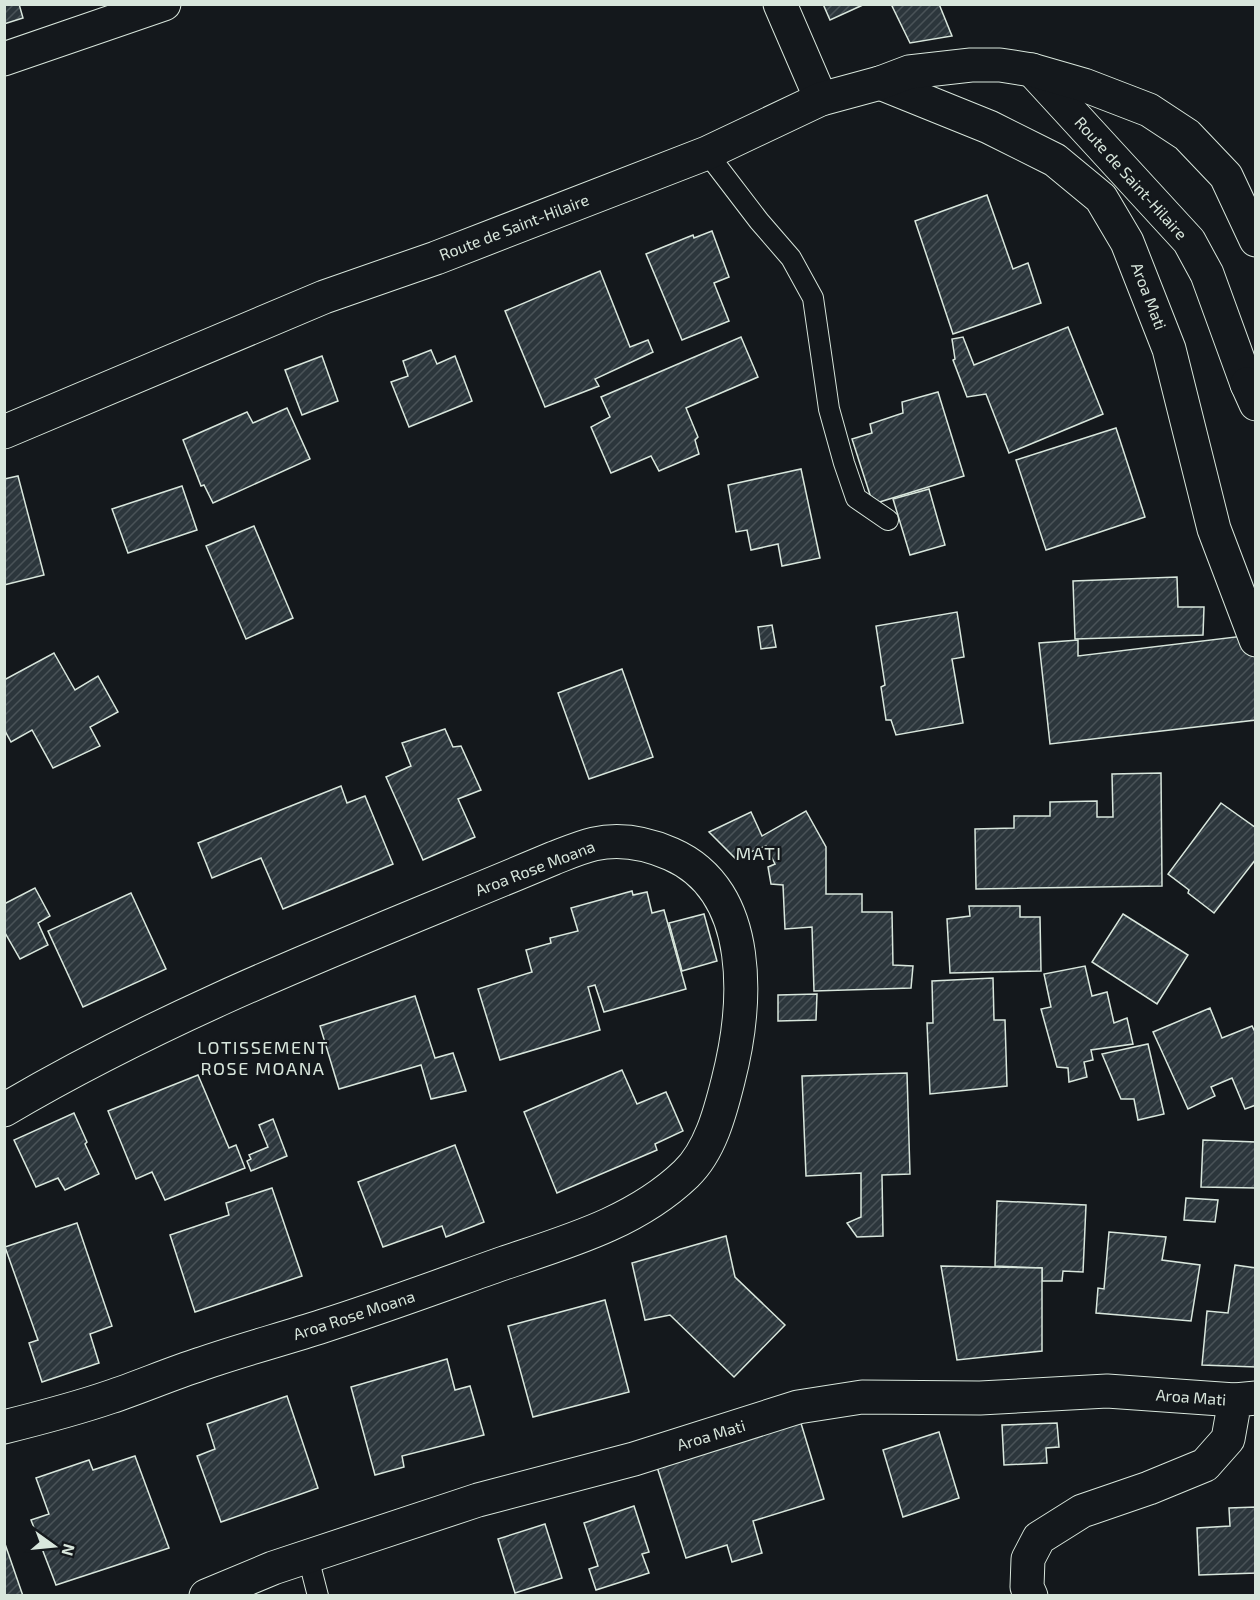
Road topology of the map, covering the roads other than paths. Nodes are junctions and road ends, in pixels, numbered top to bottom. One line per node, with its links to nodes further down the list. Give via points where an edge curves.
1 (164, 4): 3 (street)
2 (780, 4): 6 (street)
3 (4, 59)
4 (1032, 70): 5 (street, Route de Saint-Hilaire, via 971,65 909,72); 8 (street, Route de Saint-Hilaire, via 1149,110 1187,135 1226,176); 9 (street, Route de Saint-Hilaire, via 1189,241 1207,274)
5 (880, 83): 6 (street, Route de Saint-Hilaire); 12 (street, Aroa Mati, via 989,127 1055,160 1101,198 1127,242 1169,350 1214,529)
6 (821, 99): 7 (street, Route de Saint-Hilaire)
7 (707, 153): 10 (street, Route de Saint-Hilaire, via 324,297); 11 (lane, via 791,258 813,298 830,408 844,463 856,498)
8 (1256, 240)
9 (1253, 394)
10 (4, 432)
11 (888, 520)
12 (1256, 640)
13 (4, 1110): 15 (street, Aroa Rose Moana, via 194,1012 289,969 593,844 626,840 651,845 680,858 706,878 728,911 739,952 734,1057 722,1104 707,1145 687,1173 649,1204 612,1224 425,1291 108,1398)
14 (1245, 1399): 16 (street, Aroa Mati, via 1107,1391 980,1398 862,1397 798,1407 634,1459 478,1500); 19 (street, Aroa Mati, via 1228,1439 1205,1465 1082,1511 1039,1538 1028,1559 1027,1587)
15 (4, 1428)
16 (308, 1557): 17 (street, Aroa Mati); 18 (lane)
17 (206, 1596)
18 (318, 1596)
19 (1031, 1596)

